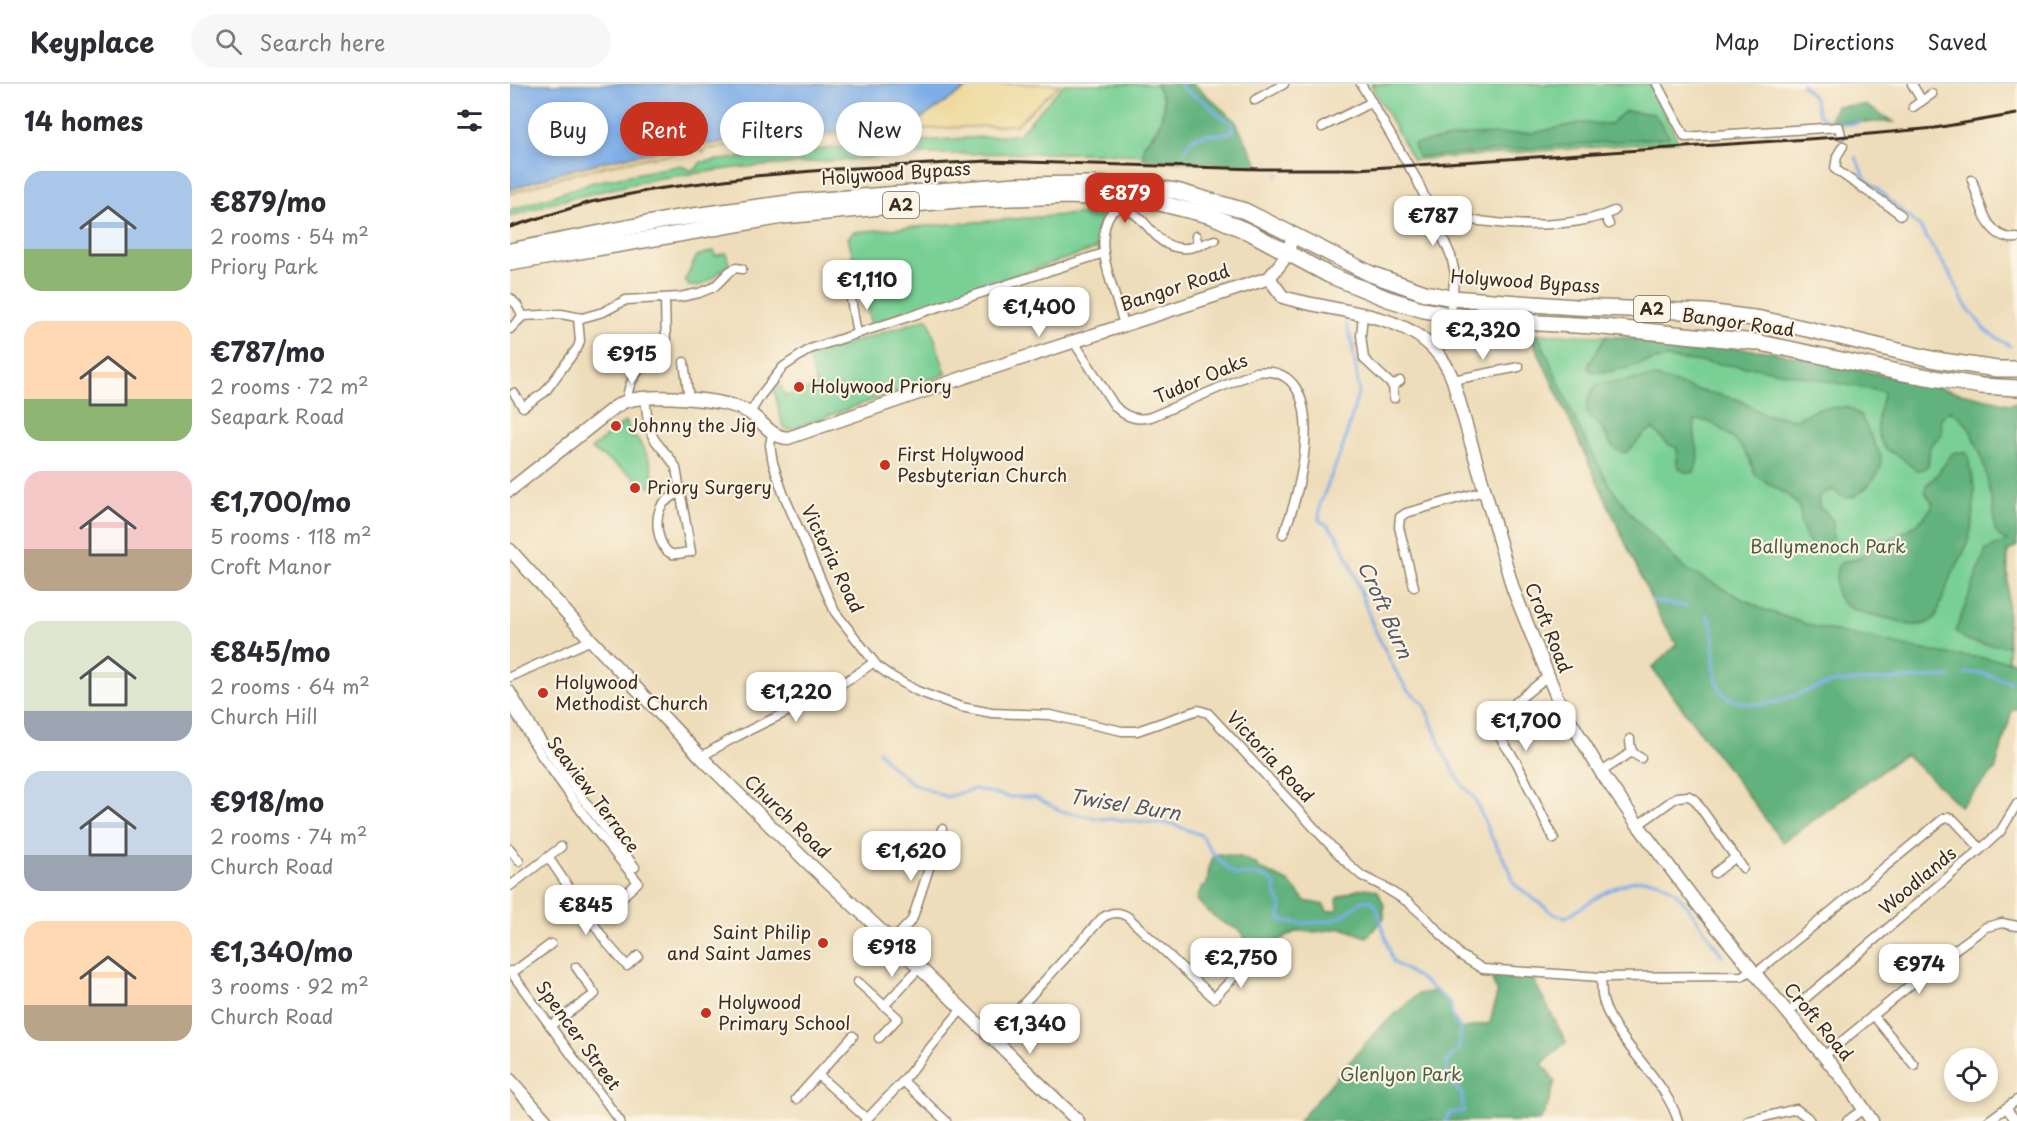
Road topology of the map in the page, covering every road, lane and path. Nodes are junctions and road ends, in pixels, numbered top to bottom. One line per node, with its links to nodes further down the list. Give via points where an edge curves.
1 (1362, 84): 8 (street)
2 (1657, 84): 11 (street, via 1685,136 1839,127)
3 (1911, 84): 7 (street)
4 (1281, 85): 6 (street)
5 (1932, 94): 7 (street)
6 (1255, 100)
7 (1922, 101): 9 (street)
8 (1372, 102): 10 (street); 17 (street, via 1417,180)
9 (1913, 107)
10 (1322, 127)
11 (1840, 135)
12 (1843, 147): 16 (street, via 1835,169)
13 (1972, 180): 20 (street, via 1992,229 2004,237)
14 (1614, 211): 15 (street)
15 (1605, 215): 17 (street, via 1538,224 1451,219); 18 (street)
16 (1901, 215)
17 (1437, 224): 30 (street, via 1455,274)
18 (1609, 224)
19 (1294, 236): 22 (highway, Holywood Bypass / A2, via 1245,211 1176,191 1081,184 796,201 672,219); 23 (street); 30 (highway, Holywood Bypass / A2, via 1387,281)
20 (2017, 238)
21 (1215, 240): 24 (street, via 1197,241 1180,248 1167,245 1133,213 1122,208 1107,219)
22 (510, 250)
23 (1286, 252): 25 (highway, Holywood Bypass / A2, via 1212,216 1184,208 1147,200 1068,196 958,200 783,216); 27 (street); 33 (highway, Holywood Bypass / A2, via 1388,299)
24 (1104, 253): 36 (street); 38 (street)
25 (510, 264)
26 (742, 269): 31 (street, via 730,271 714,287 699,293)
27 (1269, 278): 32 (street, Croft Road, via 1284,297); 36 (street, Bangor Road)
28 (850, 293): 38 (street)
29 (510, 298): 34 (street)
30 (1452, 298): 33 (street); 42 (highway, Holywood Bypass / A2, via 1706,312 1761,319 1936,360)
31 (665, 299): 35 (street, via 626,300 603,312); 49 (street, via 666,344 632,380)
32 (1363, 315): 43 (street, Croft Road, via 1391,321 1419,336 1439,355); 47 (street, via 1364,359 1397,384)
33 (1450, 315): 44 (highway, Bangor Road / A2, via 1756,342 1898,372)
34 (523, 316): 35 (street, via 561,314); 37 (street)
35 (578, 318): 45 (street, via 578,347 545,393 523,406)
36 (1124, 325): 39 (street, Bangor Road)
37 (510, 329)
38 (857, 334): 50 (street, via 810,349 783,367)
39 (1074, 342): 51 (street, Bangor Road, via 788,438); 55 (street, Tudor Oaks, via 1114,405 1133,418 1152,417 1256,372 1272,372 1292,382 1304,401 1304,445 1298,492)
40 (684, 362): 48 (street)
41 (1519, 366): 43 (street)
42 (2017, 369)
43 (1453, 380): 53 (street, Croft Road)
44 (2017, 388)
45 (514, 393)
46 (645, 398): 48 (street); 49 (street); 54 (street, via 652,436 672,458)
47 (1394, 398)
48 (689, 399): 50 (street, via 733,406)
49 (627, 401): 52 (street)
50 (750, 413): 51 (street)
51 (772, 434): 59 (street, Victoria Road, via 773,463 783,493 824,589)
52 (510, 490)
53 (1484, 490): 57 (street, via 1400,517); 60 (street, Croft Road, via 1513,589)
54 (679, 494): 54 (street, via 691,552 673,554 665,548 657,529 658,513 663,503)
55 (1283, 534)
56 (510, 550): 58 (street, Church Road)
57 (1414, 587)
58 (591, 640): 61 (street); 66 (street, Church Road)
59 (873, 662): 66 (street, via 824,695); 95 (street, Victoria Road, via 917,692 984,712 1050,715 1122,731 1137,731 1198,710 1208,713 1345,861 1362,876 1408,902 1460,955 1483,969)
60 (1548, 676): 68 (street, Croft Road); 72 (street, via 1516,702 1498,726 1499,736 1517,763)
61 (510, 677)
62 (510, 690): 79 (street, via 567,779)
63 (510, 704): 85 (street, Seaview Terrace, via 590,823 638,882)
64 (1630, 739): 65 (street)
65 (1632, 752): 67 (street); 68 (street)
66 (701, 757): 87 (street, Church Road)
67 (1641, 758)
68 (1601, 772): 70 (street, Croft Road)
69 (2017, 804): 75 (street, via 2000,832)
70 (1638, 825): 77 (street, via 1677,797 1689,796); 94 (street, Croft Road)
71 (942, 829): 87 (street, via 912,920)
72 (1554, 838)
73 (561, 847): 76 (street)
74 (510, 849): 78 (street)
75 (1981, 849): 94 (street, Woodlands, via 1954,820 1943,819); 99 (street, Woodlands)
76 (548, 857): 82 (street); 84 (street)
77 (1736, 857): 80 (street); 81 (street)
78 (519, 861)
79 (635, 867)
80 (1743, 868)
81 (1715, 873)
82 (510, 886)
83 (588, 890): 84 (street)
84 (576, 898): 89 (street, via 627,966)
85 (618, 901)
86 (2017, 926): 100 (street, via 2002,923 1986,927)
87 (892, 941): 92 (street, Church Road)
88 (551, 944): 93 (street)
89 (638, 956)
90 (1247, 963): 104 (street, via 1214,998 1128,916 1114,912 1102,918)
91 (576, 967): 101 (street, via 595,994)
92 (919, 968): 97 (street); 98 (street, Church Road)
93 (511, 972): 101 (street, Spencer Street)
94 (1753, 972): 95 (street, Victoria Road, via 1742,976); 99 (street, Croft Road)
95 (1601, 976): 119 (street, via 1602,999 1611,1018 1661,1088)
96 (858, 982): 97 (street)
97 (884, 1006): 103 (street, via 898,1018)
98 (962, 1010): 104 (street, Church Road); 109 (street)
99 (1787, 1014): 105 (street, Croft Road)
100 (1873, 1015): 105 (street); 106 (street)
101 (550, 1026): 116 (street, Spencer Street)
102 (853, 1036): 107 (street)
103 (879, 1038)
104 (991, 1039): 118 (street, Church Road)
105 (1824, 1056): 113 (street, Croft Road)
106 (1914, 1065)
107 (818, 1075): 110 (street); 114 (street)
108 (510, 1080): 115 (street)
109 (903, 1081): 114 (street); 117 (street)
110 (796, 1099)
111 (2017, 1100): 112 (street)
112 (2006, 1107): 124 (street); 125 (street)
113 (1865, 1108): 122 (street); 123 (street, Croft Road)
114 (866, 1120)
115 (546, 1121)
116 (620, 1121)
117 (946, 1121)
118 (1078, 1121)
119 (1678, 1121)
120 (1748, 1121): 121 (street, via 1796,1109)
121 (1810, 1121)
122 (1847, 1121)
123 (1872, 1121)
124 (1988, 1121)
125 (2016, 1121)

